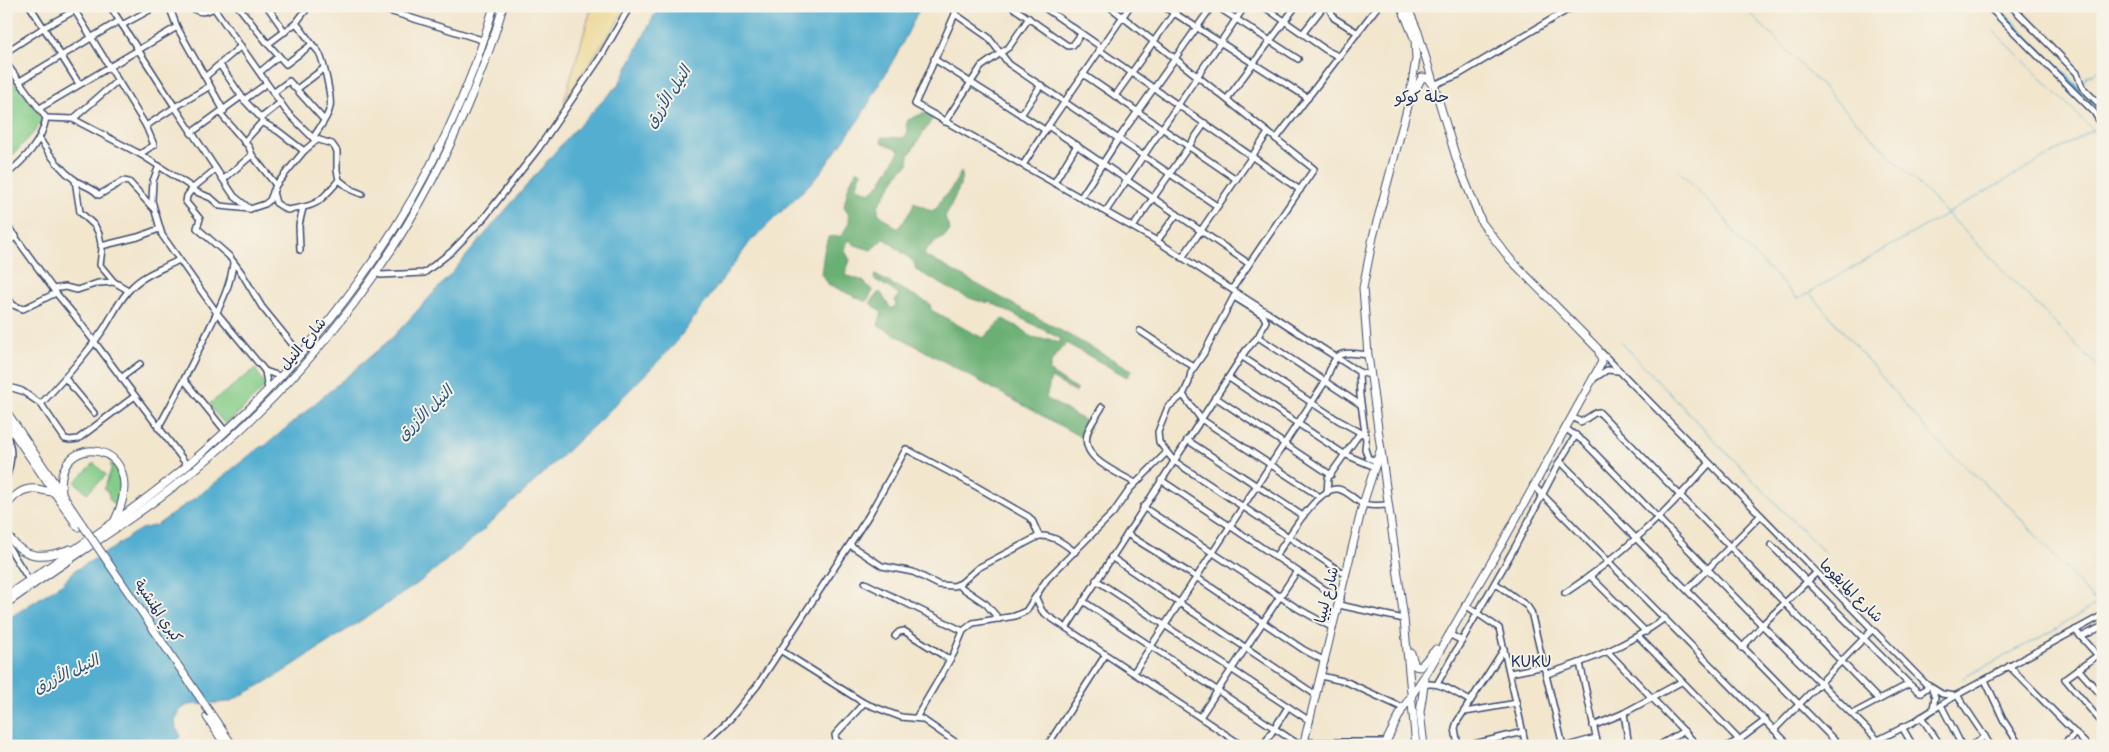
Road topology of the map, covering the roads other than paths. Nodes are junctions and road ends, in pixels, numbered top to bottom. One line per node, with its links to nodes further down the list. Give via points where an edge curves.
1 (30, 6): 45 (street)
2 (83, 6): 35 (street)
3 (110, 6): 42 (street)
4 (157, 6): 42 (street)
5 (169, 6): 44 (street)
6 (189, 6): 34 (street, via 199,12)
7 (238, 6): 56 (street)
8 (267, 6): 47 (street)
9 (309, 6): 43 (street)
10 (373, 6): 52 (street)
11 (494, 6): 52 (main road, شارع النيل)
12 (503, 6): 80 (main road, شارع النيل)
13 (630, 6): 174 (street, via 600,58 538,149 484,218 424,273)
14 (956, 6): 37 (street)
15 (1011, 6): 39 (street)
16 (1042, 6): 50 (street)
17 (1109, 6): 38 (street)
18 (1130, 6): 38 (street)
19 (1163, 6): 36 (street)
20 (1179, 6): 36 (street)
21 (1212, 6): 46 (street)
22 (1216, 6): 40 (street)
23 (1245, 6): 40 (street)
24 (1263, 6): 41 (street)
25 (1296, 6): 41 (street)
26 (1324, 6): 49 (street)
27 (1328, 6): 48 (street, via 1334,18)
28 (1378, 6): 48 (street)
29 (1401, 6): 99 (main road, via 1417,47)
30 (1407, 6): 90 (main road)
31 (1574, 6): 90 (street)
32 (1988, 6): 115 (street, via 2094,112)
33 (2011, 6): 104 (street, via 2077,74 2082,86)
34 (216, 7): 58 (street)
35 (74, 9): 45 (street); 51 (street)
36 (1174, 13): 46 (street); 54 (street)
37 (955, 14): 62 (street, via 988,37); 68 (street)
38 (1123, 16): 54 (street); 60 (street)
39 (1029, 18): 50 (street, via 1068,46 1073,45); 62 (street, via 1009,47)
40 (1237, 19): 53 (street); 55 (street)
41 (1284, 21): 49 (street); 53 (street)
42 (120, 23): 51 (street); 59 (street)
43 (296, 23): 47 (street); 57 (street, via 307,34)
44 (177, 27): 59 (street); 79 (street)
45 (43, 28): 61 (street); 63 (street)
46 (1197, 28): 55 (street); 66 (street)
47 (285, 32): 56 (street)
48 (1358, 32): 65 (street)
49 (1303, 33): 65 (street)
50 (1081, 34): 60 (street)
51 (90, 37): 63 (street); 72 (street)
52 (482, 40): 78 (main road, شارع النيل)
53 (1270, 40): 67 (street); 69 (street)
54 (1154, 41): 66 (street); 75 (street)
55 (1220, 42): 69 (street); 77 (street)
56 (268, 44): 64 (street)
57 (311, 45): 64 (street, via 287,63); 73 (street, via 317,50)
58 (242, 46): 71 (street); 74 (street)
59 (138, 49): 72 (street); 102 (street)
60 (1100, 49): 75 (street); 76 (street)
61 (6, 52)
62 (1000, 54): 83 (street, via 981,67); 86 (street, via 1008,64)
63 (62, 56): 82 (street); 84 (street)
64 (279, 56): 74 (street)
65 (1340, 57): 96 (street)
66 (1176, 58): 77 (street); 89 (street)
67 (1298, 59)
68 (934, 60): 83 (street); 112 (street, via 915,104)
69 (1253, 62): 96 (street); 97 (street)
70 (6, 63): 82 (street)
71 (220, 65): 79 (street); 95 (street)
72 (108, 68): 81 (street); 84 (street)
73 (323, 69): 91 (street); 111 (street, via 331,98)
74 (260, 72): 85 (street)
75 (1132, 72): 89 (street); 94 (street)
76 (1083, 74): 94 (street); 98 (street)
77 (1197, 75): 97 (street); 101 (street)
78 (470, 76): 80 (main road); 88 (main road, شارع النيل)
79 (205, 77): 87 (street)
80 (480, 79): 92 (main road, شارع النيل)
81 (117, 81): 109 (street); 114 (street)
82 (20, 82): 103 (street)
83 (970, 83): 107 (street); 112 (street)
84 (79, 84): 103 (street)
85 (266, 84): 93 (street); 95 (street)
86 (1041, 85): 98 (street); 107 (street)
87 (210, 86): 102 (street); 106 (street)
88 (466, 87): 92 (main road); 158 (main road, شارع النيل, via 436,155)
89 (1155, 88): 101 (street); 105 (street)
90 (1434, 88): 99 (main road, via 1427,78 1422,77 1415,95); 184 (main road, via 1457,161 1482,223 1510,259)
91 (297, 89): 93 (street, via 289,81); 111 (street)
92 (474, 91): 162 (main road, شارع النيل, via 444,159)
93 (273, 93): 100 (street)
94 (1115, 96): 105 (street)
95 (243, 98): 106 (street); 110 (street)
96 (1308, 98): 123 (street)
97 (1227, 99): 119 (street)
98 (1064, 101): 116 (street); 122 (street)
99 (1408, 102): 186 (main road, via 1363,280)
100 (280, 103): 110 (street); 121 (street)
101 (1177, 104): 113 (street); 117 (street)
102 (175, 107): 114 (street); 118 (street)
103 (40, 108): 108 (street)
104 (2103, 108)
105 (1138, 111): 117 (street); 122 (street)
106 (222, 112): 118 (street); 124 (street)
107 (1021, 115): 116 (street)
108 (46, 118): 109 (street); 120 (street)
109 (73, 119): 128 (street)
110 (262, 120): 124 (street); 127 (street)
111 (324, 120): 121 (street)
112 (945, 122): 133 (street)
113 (1205, 123): 126 (street); 131 (street)
114 (146, 126): 128 (street, via 154,144)
115 (2103, 127)
116 (1046, 128): 125 (street); 133 (street)
117 (1162, 128): 126 (street); 130 (street)
118 (191, 133): 135 (street)
119 (1268, 133): 123 (street); 131 (street)
120 (39, 138): 137 (street, via 27,156); 141 (street)
121 (315, 138): 127 (street); 142 (street, via 332,144 337,151)
122 (1119, 138): 130 (street); 132 (street)
123 (1276, 139): 146 (street, via 1314,169)
124 (244, 142): 129 (street)
125 (1076, 145): 132 (street); 143 (street)
126 (1188, 147): 136 (street); 140 (street)
127 (304, 151): 144 (street)
128 (140, 154): 134 (street)
129 (252, 155): 138 (street); 144 (street)
130 (1143, 155): 136 (street); 139 (street)
131 (1252, 156): 140 (street); 146 (street)
132 (1104, 163): 139 (street); 149 (street)
133 (1023, 165): 143 (street)
134 (159, 166): 145 (street); 152 (street, via 153,181)
135 (216, 169): 138 (street); 145 (street)
136 (1170, 174): 150 (street); 151 (street)
137 (6, 175)
138 (224, 179): 154 (street, via 234,196)
139 (1125, 179): 150 (street); 155 (street)
140 (1236, 179): 151 (street)
141 (75, 180): 152 (street, via 91,187 99,195 120,181 129,182); 168 (street, via 80,212 95,226)
142 (339, 180): 148 (street); 153 (street, via 322,200)
143 (1054, 182): 149 (street)
144 (276, 185): 147 (street)
145 (192, 189): 154 (street, via 220,206); 172 (street, via 186,202 200,219 197,228)
146 (1300, 190): 173 (street)
147 (272, 191): 153 (street, via 276,203 287,210); 154 (street, via 268,202)
148 (362, 194)
149 (1081, 197): 155 (street)
150 (1154, 198): 156 (street); 159 (street)
151 (1217, 206): 161 (street)
152 (153, 208): 160 (street)
153 (303, 208): 169 (street, via 299,225)
154 (250, 209)
155 (1106, 211): 159 (street)
156 (1177, 214): 161 (street); 165 (street)
157 (6, 224): 163 (street)
158 (396, 226): 162 (main road); 164 (main road, شارع النيل)
159 (1133, 227): 165 (street)
160 (159, 229): 168 (street); 171 (street)
161 (1201, 230): 170 (street); 173 (street)
162 (403, 232): 167 (main road, شارع النيل)
163 (16, 236): 166 (street); 177 (street)
164 (388, 239): 167 (main road); 185 (main road, شارع النيل, via 350,294)
165 (1157, 242): 170 (street)
166 (6, 244)
167 (395, 245): 174 (main road, شارع النيل)
168 (102, 246): 175 (street, via 100,266)
169 (300, 250)
170 (1182, 258): 178 (street)
171 (179, 260): 176 (street); 180 (street)
172 (234, 262): 180 (street); 185 (street, via 256,300)
173 (1248, 263): 178 (street)
174 (377, 272): 294 (main road, شارع النيل, via 305,363 230,440 165,494)
175 (114, 282): 176 (street); 177 (street, via 78,290 65,288)
176 (128, 290): 183 (street)
177 (54, 291): 179 (street, via 23,309 13,305); 183 (street)
178 (1234, 293): 182 (street, via 1266,317); 188 (street); 190 (street)
179 (6, 296)
180 (217, 313): 191 (street); 200 (street)
181 (1140, 331): 190 (street)
182 (1258, 337): 187 (street); 201 (street)
183 (94, 341): 196 (street); 197 (street)
184 (1598, 349): 192 (street, شارع المايقوما); 199 (main road, via 1602,362)
185 (301, 355): 195 (main road, شارع النيل)
186 (1368, 355): 188 (street, via 1343,353); 194 (main road)
187 (1241, 356): 198 (street); 207 (street)
188 (1336, 357): 193 (street); 201 (street)
189 (140, 364): 197 (street)
190 (1194, 368): 204 (street)
191 (266, 371): 195 (street); 203 (street)
192 (1619, 371): 199 (street, via 1607,370); 232 (street, شارع المايقوما)
193 (1359, 372): 194 (street); 209 (street)
194 (1370, 375): 225 (main road)
195 (282, 377): 203 (main road, شارع النيل)
196 (65, 378): 208 (street); 212 (street)
197 (121, 378): 205 (street)
198 (1229, 378): 206 (street); 216 (street)
199 (1594, 378): 213 (main road)
200 (185, 381): 217 (street); 219 (street)
201 (1325, 382): 207 (street); 209 (street)
202 (6, 386): 208 (street, via 22,391)
203 (268, 391): 219 (main road, شارع النيل)
204 (1183, 394): 214 (street); 226 (street, via 1168,407 1158,432 1159,442)
205 (135, 396): 208 (street, via 85,435 73,440 65,439); 217 (street)
206 (1215, 397): 214 (street); 224 (street)
207 (1312, 402): 216 (street); 220 (street)
208 (41, 404)
209 (1361, 405): 220 (street)
210 (1102, 407): 237 (street, via 1086,436 1088,450 1095,458)
211 (6, 411): 241 (main road)
212 (94, 413)
213 (1572, 417): 218 (main road); 244 (street, via 1581,422 1599,412)
214 (1201, 419): 223 (street); 230 (street)
215 (6, 422): 240 (main road)
216 (1298, 423): 224 (street); 227 (street)
217 (158, 428): 233 (street)
218 (1566, 428): 221 (street); 239 (main road)
219 (226, 432): 233 (main road, شارع النيل)
220 (1363, 434): 227 (street); 231 (street, via 1366,454)
221 (1576, 435): 229 (street); 253 (street)
222 (6, 436): 235 (street, via 12,458)
223 (1187, 440): 228 (street); 238 (street)
224 (1284, 444): 230 (street); 234 (street)
225 (1381, 451): 231 (main road, شارع ليبيا); 247 (main road)
226 (1166, 453): 228 (street); 237 (street)
227 (1344, 454): 231 (street); 234 (street)
228 (1174, 461): 236 (street); 248 (street)
229 (1560, 461): 243 (street); 261 (street)
230 (1271, 464): 238 (street); 245 (street)
231 (1376, 464): 246 (main road, شارع ليبيا)
232 (1709, 464): 244 (street); 252 (street, شارع المايقوما)
233 (187, 465): 254 (main road, شارع النيل)
234 (1331, 474): 242 (street)
235 (6, 479)
236 (1161, 480): 250 (street); 256 (street)
237 (1136, 483): 268 (street, via 1113,513)
238 (1257, 485): 248 (street); 251 (street)
239 (1533, 485): 243 (street); 296 (main road)
240 (53, 492): 249 (main road, via 27,489 15,495); 255 (main road)
241 (62, 493): 254 (main road, via 62,474 70,460 84,452 106,454 118,464 124,481 124,498); 255 (main road)
242 (1327, 493): 245 (street); 246 (street, via 1337,489)
243 (1542, 494): 273 (street); 284 (street)
244 (1681, 495): 253 (street); 266 (street)
245 (1320, 497): 251 (street)
246 (1363, 504): 247 (street); 277 (main road, شارع ليبيا)
247 (1388, 505): 301 (main road)
248 (1244, 506): 256 (street); 260 (street)
249 (6, 507)
250 (1143, 507): 258 (street); 269 (street)
251 (1303, 516): 260 (street)
252 (1760, 516): 266 (street); 267 (street, شارع المايقوما)
253 (1659, 517): 261 (street); 274 (street)
254 (115, 521): 265 (main road, شارع النيل)
255 (80, 525): 366 (main road, كبري المنشية)
256 (1230, 526): 269 (street); 270 (street)
257 (6, 532): 265 (main road, via 20,548 34,556)
258 (1127, 534): 271 (street); 279 (street)
259 (1039, 536): 263 (street, via 1028,517 906,450); 268 (street, via 1048,535); 285 (street, via 978,568)
260 (1289, 536): 270 (street); 277 (street)
261 (1636, 539): 273 (street); 286 (street)
262 (6, 543): 280 (street)
263 (850, 545): 285 (street, via 882,566 918,574 940,585); 323 (street)
264 (1771, 545): 272 (street)
265 (77, 546): 280 (main road, شارع النيل)
266 (1730, 546): 274 (street); 293 (street)
267 (1794, 551): 272 (street); 276 (street, شارع المايقوما)
268 (1075, 552): 290 (street, via 1047,579)
269 (1212, 552): 279 (street); 289 (street)
270 (1276, 557): 275 (street)
271 (1110, 558): 281 (street); 295 (street)
272 (1786, 560): 282 (street)
273 (1610, 562): 278 (street); 299 (street)
274 (1708, 568): 286 (street); 304 (street)
275 (1297, 571): 289 (street); 292 (street)
276 (1816, 573): 282 (street); 308 (street, شارع المايقوما)
277 (1346, 575): 292 (main road, شارع ليبيا)
278 (1590, 576): 287 (street); 311 (street)
279 (1196, 577): 295 (street); 302 (street)
280 (29, 580): 288 (main road, شارع النيل)
281 (1096, 580): 291 (street); 303 (street)
282 (1808, 581): 293 (street); 317 (street)
283 (865, 583): 310 (street)
284 (1495, 583): 297 (street); 332 (street, via 1531,612)
285 (958, 585): 300 (street, via 986,604)
286 (1687, 590): 321 (street)
287 (1565, 593)
288 (6, 596)
289 (1280, 596): 302 (street); 307 (street)
290 (1036, 598): 300 (street, via 1021,614); 306 (street, via 1042,611)
291 (1083, 601): 306 (street); 319 (street)
292 (1340, 601): 301 (street); 307 (main road, شارع ليبيا)
293 (1786, 602): 304 (street); 328 (street)
294 (6, 604)
295 (1179, 604): 303 (street); 320 (street)
296 (1465, 605): 297 (street); 314 (main road)
297 (1478, 612): 318 (street); 322 (street, via 1499,628)
298 (2103, 614): 309 (street)
299 (1665, 618): 311 (street); 370 (street)
300 (999, 619): 310 (street, via 973,623)
301 (1404, 619): 312 (main road)
302 (1263, 622): 320 (street); 329 (street)
303 (1165, 624): 319 (street); 334 (street)
304 (1762, 624): 321 (street); 343 (street)
305 (2103, 626): 316 (street)
306 (1067, 627): 325 (street)
307 (1333, 628): 329 (main road, شارع ليبيا)
308 (1872, 630): 317 (street); 347 (street, شارع المايقوما)
309 (2075, 630): 316 (street); 333 (street)
310 (963, 631): 327 (street)
311 (1646, 632): 315 (street)
312 (1406, 635): 314 (main road, via 1418,668); 349 (main road)
313 (895, 636): 327 (street, via 904,631)
314 (1447, 637): 318 (street); 340 (main road)
315 (1639, 637): 324 (street); 342 (street)
316 (2081, 637): 326 (street)
317 (1864, 638): 328 (street); 345 (street)
318 (1462, 641): 344 (street)
319 (1152, 645): 336 (street); 348 (street)
320 (1246, 648): 334 (street); 350 (street)
321 (1742, 648): 357 (street)
322 (1504, 649): 337 (street); 355 (street)
323 (780, 650): 358 (street); 388 (street, via 742,706)
324 (1608, 652): 331 (street); 353 (street)
325 (1106, 654): 336 (street); 391 (street)
326 (2098, 656): 330 (street); 335 (street)
327 (950, 659): 369 (street)
328 (1842, 660): 343 (street); 354 (street)
329 (1325, 661): 339 (main road, شارع ليبيا)
330 (2103, 661)
331 (1580, 663): 338 (street); 373 (street)
332 (1545, 666): 337 (street); 338 (street)
333 (2009, 666): 341 (street); 379 (street)
334 (1232, 668): 348 (street); 360 (street)
335 (2078, 669): 352 (street); 372 (street, via 2065,679)
336 (1134, 672): 367 (street)
337 (1510, 673): 356 (street)
338 (1547, 674): 399 (street)
339 (1321, 676): 350 (main road, شارع ليبيا); 361 (street, via 1347,682)
340 (1425, 676): 346 (main road); 349 (main road)
341 (1985, 680): 351 (street); 414 (street)
342 (1681, 682): 353 (street); 382 (street)
343 (1821, 682): 357 (street); 365 (street)
344 (1437, 684): 346 (street); 355 (street)
345 (1909, 684): 347 (street, via 1920,693); 354 (street)
346 (1424, 685): 395 (main road, via 1420,719)
347 (1930, 687): 351 (street, شارع المايقوما, via 1942,694); 362 (street, via 1935,697)
348 (1218, 690): 367 (street); 374 (street)
349 (1412, 694): 361 (main road); 394 (main road)
350 (1316, 695): 371 (main road, شارع ليبيا)
351 (1956, 695): 359 (street); 380 (street)
352 (2103, 697)
353 (1650, 698): 364 (street); 377 (street)
354 (1879, 700): 365 (street)
355 (1470, 701): 363 (street)
356 (1517, 703): 363 (street); 378 (street)
357 (1800, 703): 376 (street); 407 (street)
358 (864, 704): 369 (street, via 901,717); 389 (street, via 835,735 836,740)
359 (1941, 705): 362 (street); 411 (street)
360 (1288, 706): 371 (street); 374 (street)
361 (1404, 708): 385 (main road)
362 (1932, 710): 368 (street)
363 (1465, 712): 396 (street, via 1455,728)
364 (1624, 713): 373 (street); 401 (street)
365 (1852, 714): 383 (street)
366 (209, 715): 386 (main road); 387 (main road)
367 (1200, 717): 392 (street)
368 (1921, 717): 375 (street); 410 (street)
369 (916, 718): 390 (street, via 929,723)
370 (1766, 720): 376 (street); 382 (street)
371 (1310, 721): 384 (main road, شارع ليبيا)
372 (2103, 724)
373 (1593, 726): 381 (street)
374 (1274, 727): 384 (street); 393 (street)
375 (1902, 727): 383 (street); 409 (street)
376 (1775, 729): 406 (street)
377 (1684, 731): 402 (street); 403 (street)
378 (1523, 732): 397 (street); 398 (street)
379 (2076, 733): 415 (street); 416 (street)
380 (1984, 736): 412 (street); 413 (street)
381 (1596, 738): 399 (street); 400 (street)
382 (1739, 740): 404 (street); 405 (street)
383 (1878, 740): 408 (street)
384 (1303, 744): 385 (street)
385 (1385, 744)
386 (226, 746)
387 (233, 746)
388 (701, 746)
389 (845, 746)
390 (961, 746)
391 (1047, 746)
392 (1243, 746)
393 (1263, 746)
394 (1416, 746)
395 (1424, 746)
396 (1458, 746)
397 (1466, 746)
398 (1526, 746)
399 (1565, 746)
400 (1598, 746)
401 (1630, 746)
402 (1658, 746)
403 (1698, 746)
404 (1727, 746)
405 (1745, 746)
406 (1790, 746)
407 (1840, 746)
408 (1866, 746)
409 (1913, 746)
410 (1941, 746)
411 (1962, 746)
412 (1972, 746)
413 (1991, 746)
414 (2020, 746)
415 (2062, 746)
416 (2088, 746)

